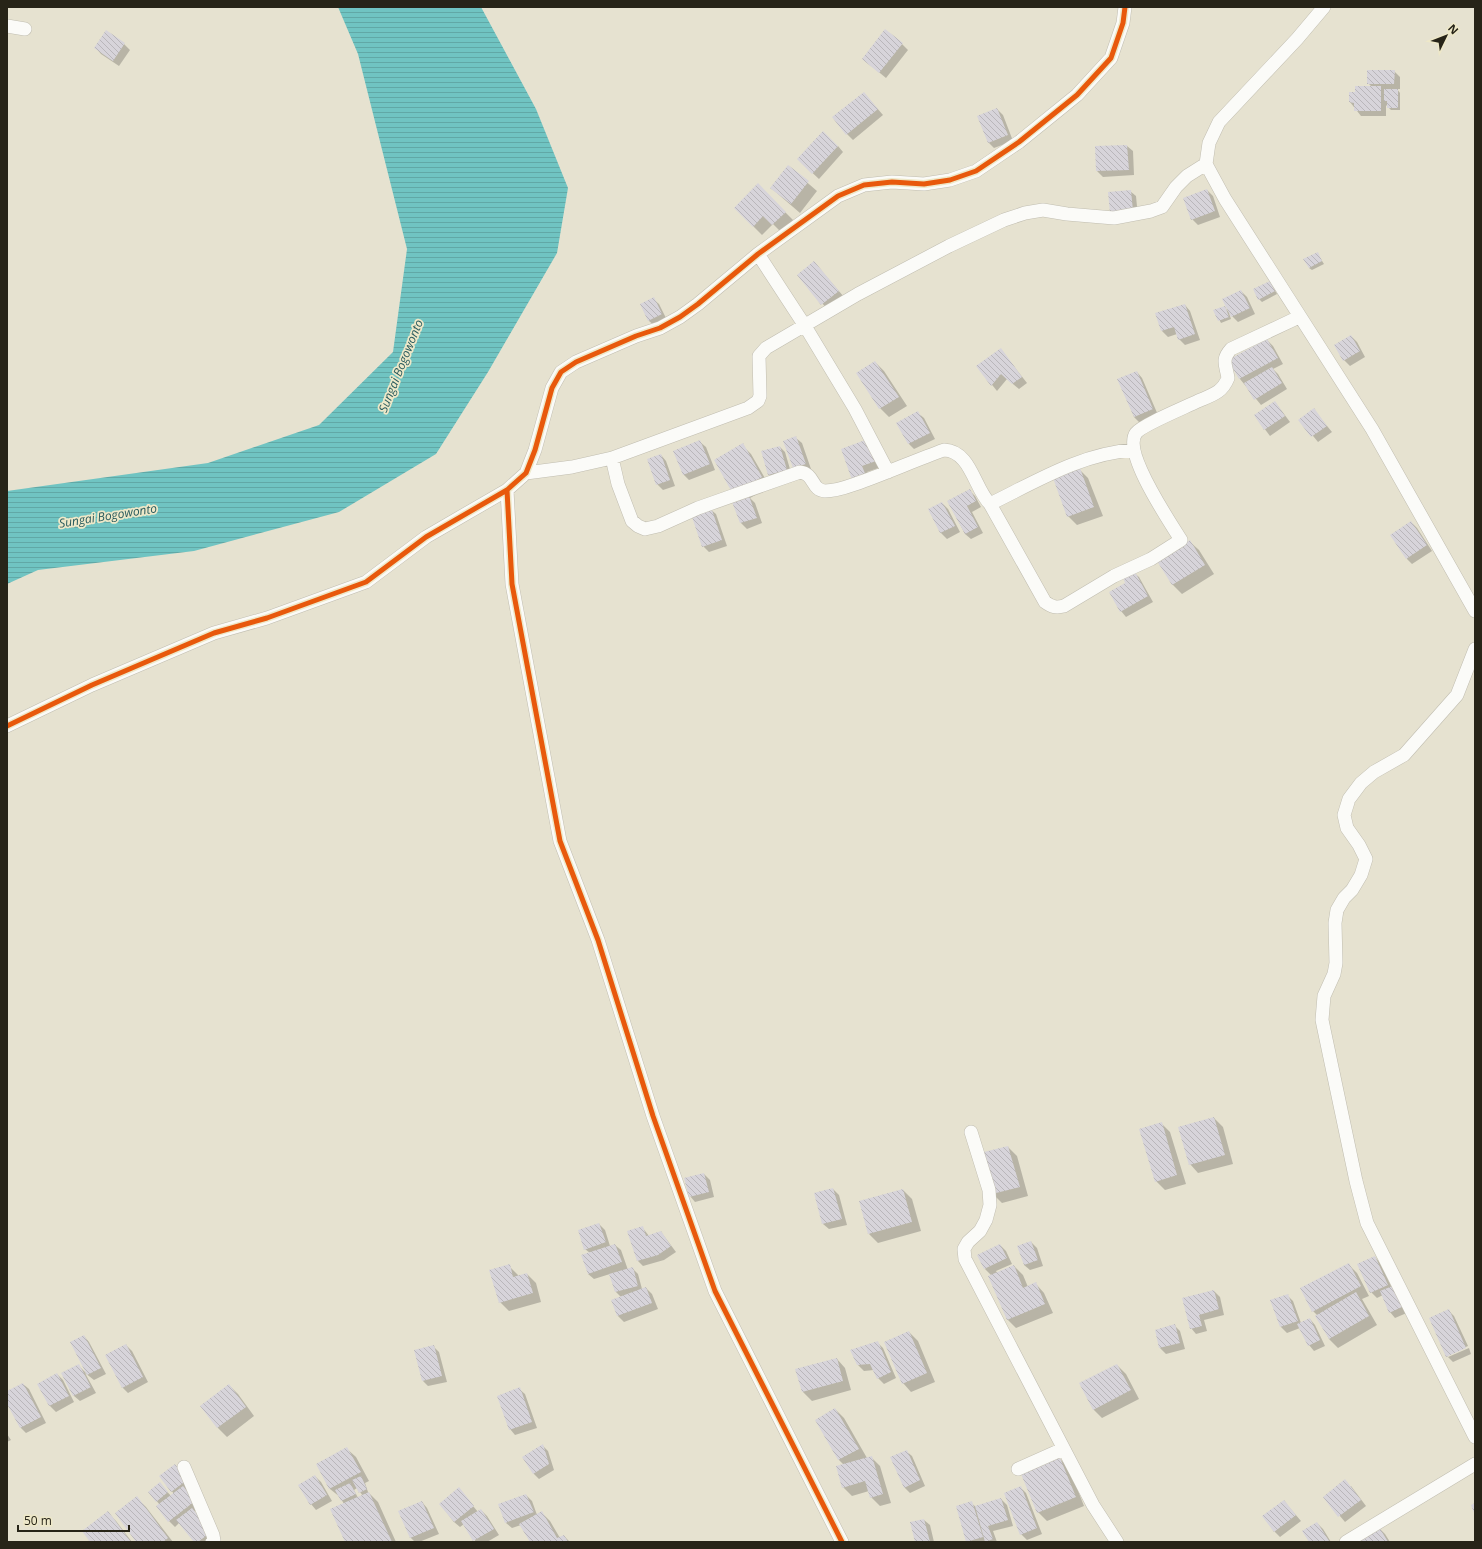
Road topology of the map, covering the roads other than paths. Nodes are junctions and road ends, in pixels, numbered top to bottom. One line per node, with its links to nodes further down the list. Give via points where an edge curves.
1 (1125, 7): 6 (street, via 1123,23 1110,58 1077,95 1019,142 976,171 950,180 924,184 892,182 864,185 838,196)
2 (1324, 7): 5 (street, via 1219,122 1209,143)
3 (7, 26): 4 (street)
4 (25, 29)
5 (1206, 164): 7 (street, via 1225,200); 8 (street, via 1187,176 1162,206 1151,211 1114,218 1043,210 1004,220 858,294)
6 (758, 254): 8 (street); 12 (street, via 680,317 660,328 576,362 561,372 552,388)
7 (1299, 317): 9 (street, via 1231,349 1224,360 1228,378 1221,390 1139,430 1133,438); 15 (street, via 1372,429)
8 (805, 326): 10 (street, via 759,356 760,396 755,404); 11 (street, via 855,409)
9 (1134, 450): 14 (street, via 1102,454 1058,470); 14 (street, via 1140,470 1180,540 1151,559 1114,576 1064,606 1057,608 1045,602)
10 (612, 458): 11 (street, via 618,484 632,521 645,529 800,472 809,475 817,488 825,490 838,489); 12 (street)
11 (888, 472): 14 (street, via 944,450 950,450 965,463)
12 (526, 473): 13 (street)
13 (507, 490): 17 (street, via 426,537 366,582 267,618 214,633 92,685); 25 (street, via 512,584 560,841 598,940 653,1116 715,1291)
14 (990, 504)
15 (1475, 611)
16 (1475, 649): 19 (street, via 1457,695 1404,755 1374,772 1361,783 1349,799 1344,815 1347,828 1366,859 1361,876 1337,910 1336,963 1324,996 1322,1020 1356,1181 1368,1223)
17 (7, 726)
18 (971, 1132): 20 (street, via 989,1190 990,1205 980,1231 964,1249 965,1259)
19 (1475, 1437)
20 (1063, 1450): 23 (street); 26 (street)
21 (1475, 1464): 27 (street)
22 (184, 1467): 24 (street, via 213,1535)
23 (1018, 1469)
24 (212, 1542)
25 (842, 1542)
26 (1117, 1542)
27 (1346, 1542)

